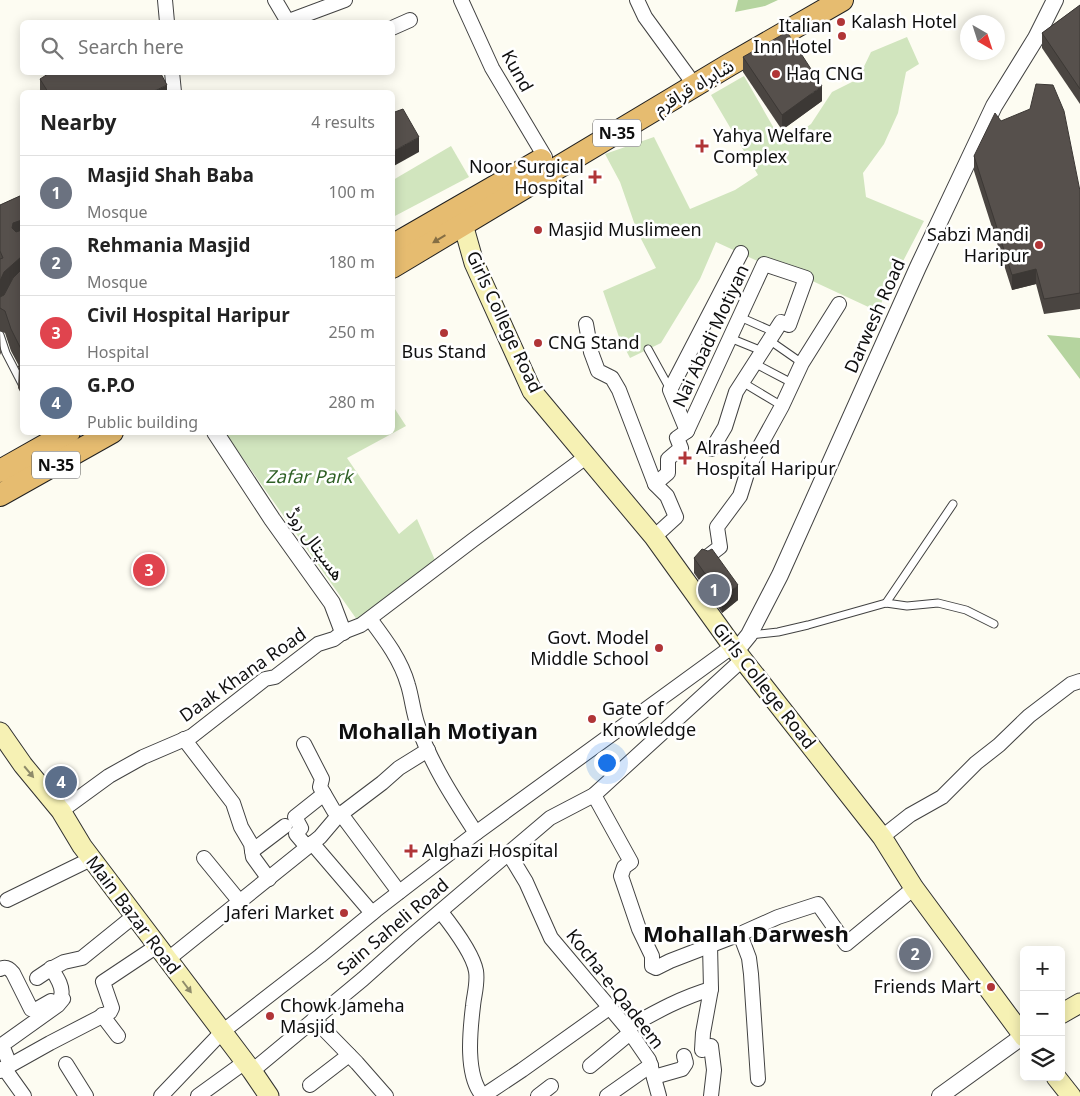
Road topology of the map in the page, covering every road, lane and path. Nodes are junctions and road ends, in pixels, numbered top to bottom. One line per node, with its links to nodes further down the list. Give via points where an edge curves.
1 (165, 0): 9 (street)
2 (275, 0): 10 (street)
3 (345, 0): 11 (street)
4 (461, 0): 17 (street, Kund, via 492,68)
5 (637, 0): 15 (street, via 645,17)
6 (821, 0): 15 (highway, شاہراہ قراقرم / N-35)
7 (842, 0): 18 (highway, شاہراہ قراقرم / N-35)
8 (1055, 0): 52 (street, Darwesh Road, via 994,106 962,170)
9 (167, 20)
10 (286, 20)
11 (292, 20)
12 (410, 20): 13 (street)
13 (395, 27)
14 (176, 75): 16 (street)
15 (688, 76): 17 (highway, شاہراہ قراقرم / N-35)
16 (174, 90)
17 (545, 157): 19 (highway, شاہراہ قراقرم / N-35)
18 (463, 224): 21 (highway, شاہراہ قراقرم / N-35, one-way to 21); 41 (main road, Girls College Road, via 474,263 532,391)
19 (395, 244)
20 (741, 253): 34 (street, Nai Abadi Motiyan)
21 (395, 265)
22 (839, 304): 29 (street)
23 (740, 317): 26 (street, Nai Abadi Motiyan); 27 (lane); 27 (street, Nai Abadi Motiyan, via 764,264 806,278 789,325 780,322)
24 (586, 324): 43 (street, via 598,371 612,378 619,390)
25 (0, 334): 31 (lane)
26 (730, 338): 27 (lane); 36 (street, Nai Abadi Motiyan)
27 (768, 341): 29 (lane); 30 (street, Nai Abadi Motiyan)
28 (648, 350): 34 (lane)
29 (802, 363): 33 (street)
30 (754, 364): 32 (street, Nai Abadi Motiyan); 33 (lane)
31 (20, 380)
32 (742, 382): 35 (lane); 40 (street, Nai Abadi Motiyan, via 725,427)
33 (792, 383): 35 (street)
34 (670, 390): 36 (street, Nai Abadi Motiyan)
35 (782, 406): 47 (street, via 750,464 740,496 717,527 720,547)
36 (687, 431): 43 (street, Nai Abadi Motiyan, via 677,438 681,448 668,459 668,473)
37 (57, 435): 42 (highway, N-35)
38 (107, 435): 44 (highway, N-35)
39 (216, 435): 51 (street, ھسپتال روڈ, via 332,603)
40 (712, 449)
41 (586, 457): 46 (main road, Girls College Road); 49 (street, Daak Khana Road)
42 (0, 471)
43 (655, 484): 46 (street, via 667,496 676,517)
44 (0, 495)
45 (953, 504): 48 (lane)
46 (654, 537): 53 (main road, Girls College Road)
47 (707, 557)
48 (886, 603): 50 (lane, via 906,606 938,603 966,610); 52 (lane, via 808,625)
49 (370, 619): 51 (street, Daak Khana Road); 58 (street, via 394,653 408,683)
50 (994, 624)
51 (343, 632): 56 (street, Daak Khana Road, via 318,644 275,677 265,679)
52 (750, 635): 53 (street, Darwesh Road)
53 (737, 652): 60 (street, Sain Saheli Road); 64 (street, Sain Saheli Road); 65 (main road, Girls College Road)
54 (1080, 681): 65 (street, via 1071,684 1029,716 942,797 910,815)
55 (0, 732): 61 (main road, Main Bazar Road, one-way to 61)
56 (184, 739): 61 (street, Daak Khana Road, via 109,776); 67 (street, via 233,803)
57 (304, 744): 59 (street, via 322,780 320,787)
58 (428, 750): 62 (street, via 399,768); 64 (street)
59 (324, 794): 62 (street, via 334,811); 66 (street, via 294,818 301,828 296,834)
60 (594, 795): 68 (street, Sain Saheli Road, via 550,818); 80 (street, via 631,862 621,876 652,956 652,966 656,968)
61 (61, 811): 70 (main road, Main Bazar Road)
62 (341, 814): 66 (street); 73 (street)
63 (286, 826): 67 (street)
64 (476, 833): 73 (street, Sain Saheli Road)
65 (882, 838): 72 (main road, Girls College Road)
66 (309, 845): 71 (street); 77 (street)
67 (252, 851): 71 (street)
68 (509, 854): 76 (street, Sain Saheli Road); 88 (street, Kocha-e-Qadeem, via 526,882 551,938)
69 (204, 858): 75 (street)
70 (91, 859): 74 (street); 78 (main road, Main Bazar Road)
71 (269, 879): 75 (street)
72 (914, 888): 79 (street, via 846,944 818,904); 94 (main road, Girls College Road)
73 (399, 892): 77 (street, Sain Saheli Road)
74 (6, 900)
75 (240, 902): 81 (street)
76 (441, 912): 88 (street, via 455,930 476,971 470,1051 473,1077 483,1096); 91 (street, Sain Saheli Road)
77 (372, 913): 93 (street, Sain Saheli Road)
78 (134, 916): 81 (main road, Main Bazar Road); 82 (street, via 82,958)
79 (740, 934): 80 (street); 104 (street, via 751,974)
80 (710, 945): 85 (street)
81 (162, 953): 90 (street, via 103,982 112,1008); 93 (main road, Main Bazar Road, one-way to 93)
82 (52, 968): 84 (street); 86 (street, via 61,986)
83 (0, 969): 86 (street, via 9,968 13,972 33,1010)
84 (37, 978)
85 (711, 989): 92 (street, via 672,1003); 115 (street, via 702,1033 702,1050 711,1046 714,1070)
86 (61, 996): 102 (street, via 62,1002 2,1045)
87 (1080, 1003): 89 (main road)
88 (609, 1008): 92 (street, Kocha-e-Qadeem)
89 (1065, 1012)
90 (102, 1015): 95 (street); 102 (street)
91 (314, 1019): 97 (street); 101 (street, Sain Saheli Road)
92 (628, 1031): 100 (street); 103 (street, Kocha-e-Qadeem, via 649,1060)
93 (222, 1032): 101 (main road, Main Bazar Road); 109 (street, Sain Saheli Road)
94 (1020, 1032)
95 (118, 1036)
96 (1020, 1038): 116 (street)
97 (349, 1055): 106 (street); 112 (street)
98 (684, 1056): 103 (street, via 686,1063 682,1069)
99 (66, 1064): 108 (street)
100 (590, 1066)
101 (248, 1067): 110 (street, Sain Saheli Road); 111 (main road, Main Bazar Road)
102 (5, 1068): 107 (street)
103 (652, 1071): 113 (street); 114 (street, Kocha-e-Qadeem)
104 (758, 1079)
105 (1059, 1081): 117 (main road)
106 (310, 1084)
107 (24, 1096)
108 (86, 1096)
109 (161, 1096)
110 (198, 1096)
111 (269, 1096)
112 (386, 1096)
113 (607, 1096)
114 (659, 1096)
115 (711, 1096)
116 (940, 1096)
117 (1071, 1096)

